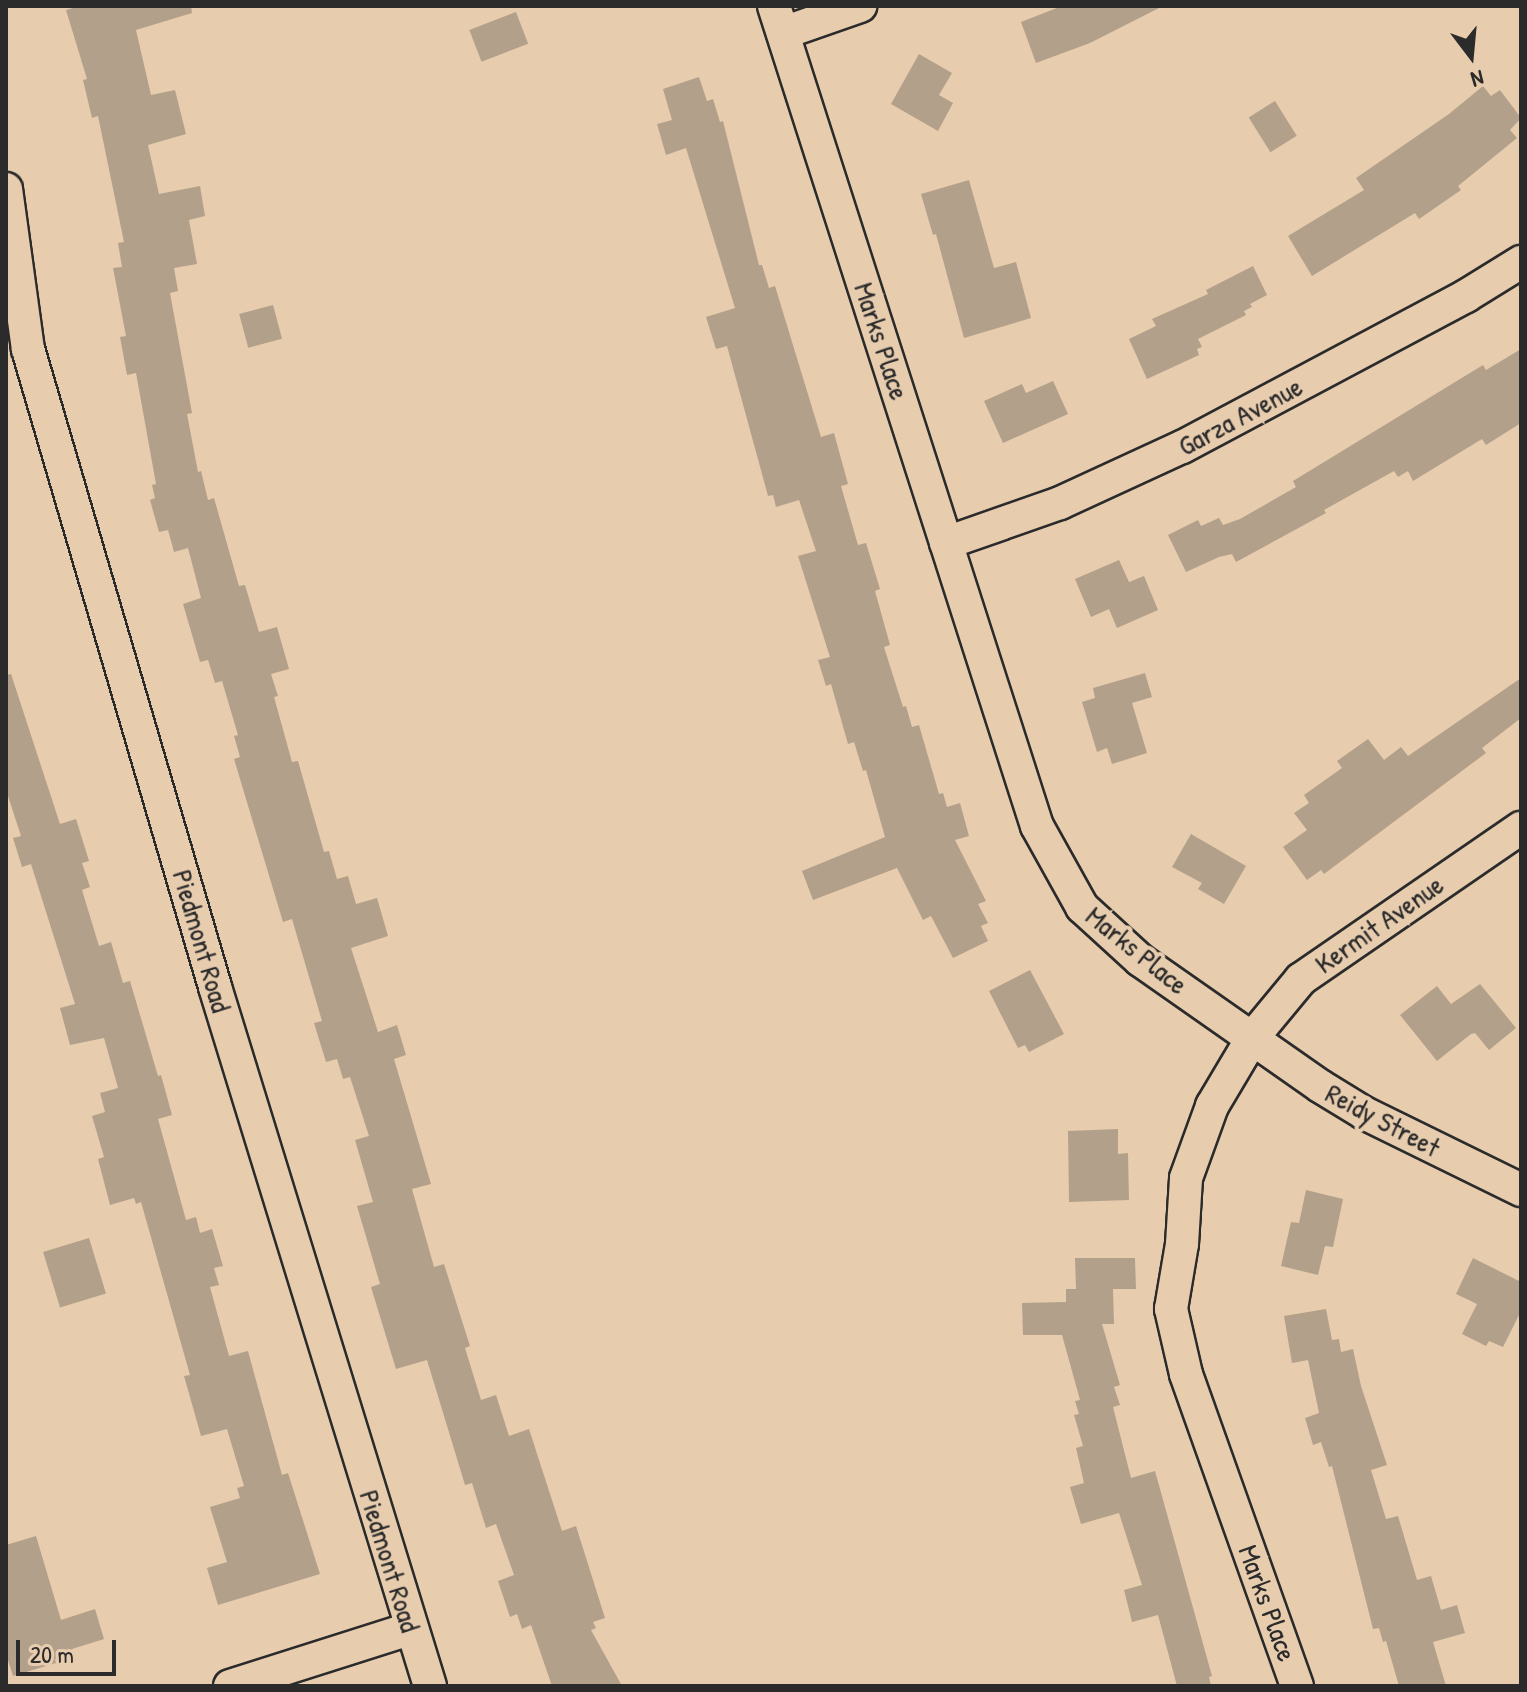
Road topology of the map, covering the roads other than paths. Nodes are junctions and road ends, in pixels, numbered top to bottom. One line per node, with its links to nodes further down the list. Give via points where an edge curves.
1 (860, 6): 2 (street)
2 (778, 19): 5 (street, Marks Place)
3 (6, 189): 9 (street, Piedmont Road, via 28,349)
4 (1521, 262): 5 (street, Garza Avenue, via 1182,447 1060,503)
5 (946, 543): 7 (street, Marks Place, via 1037,826 1082,907 1140,960)
6 (1521, 828): 7 (street, Kermit Avenue, via 1301,979)
7 (1253, 1037): 8 (street, Reidy Street, via 1364,1113); 12 (street, Marks Place, via 1212,1106 1186,1178 1171,1309 1186,1374)
8 (1521, 1190)
9 (410, 1629): 10 (street); 11 (street, Piedmont Road)
10 (230, 1686)
11 (430, 1686)
12 (1297, 1686)

